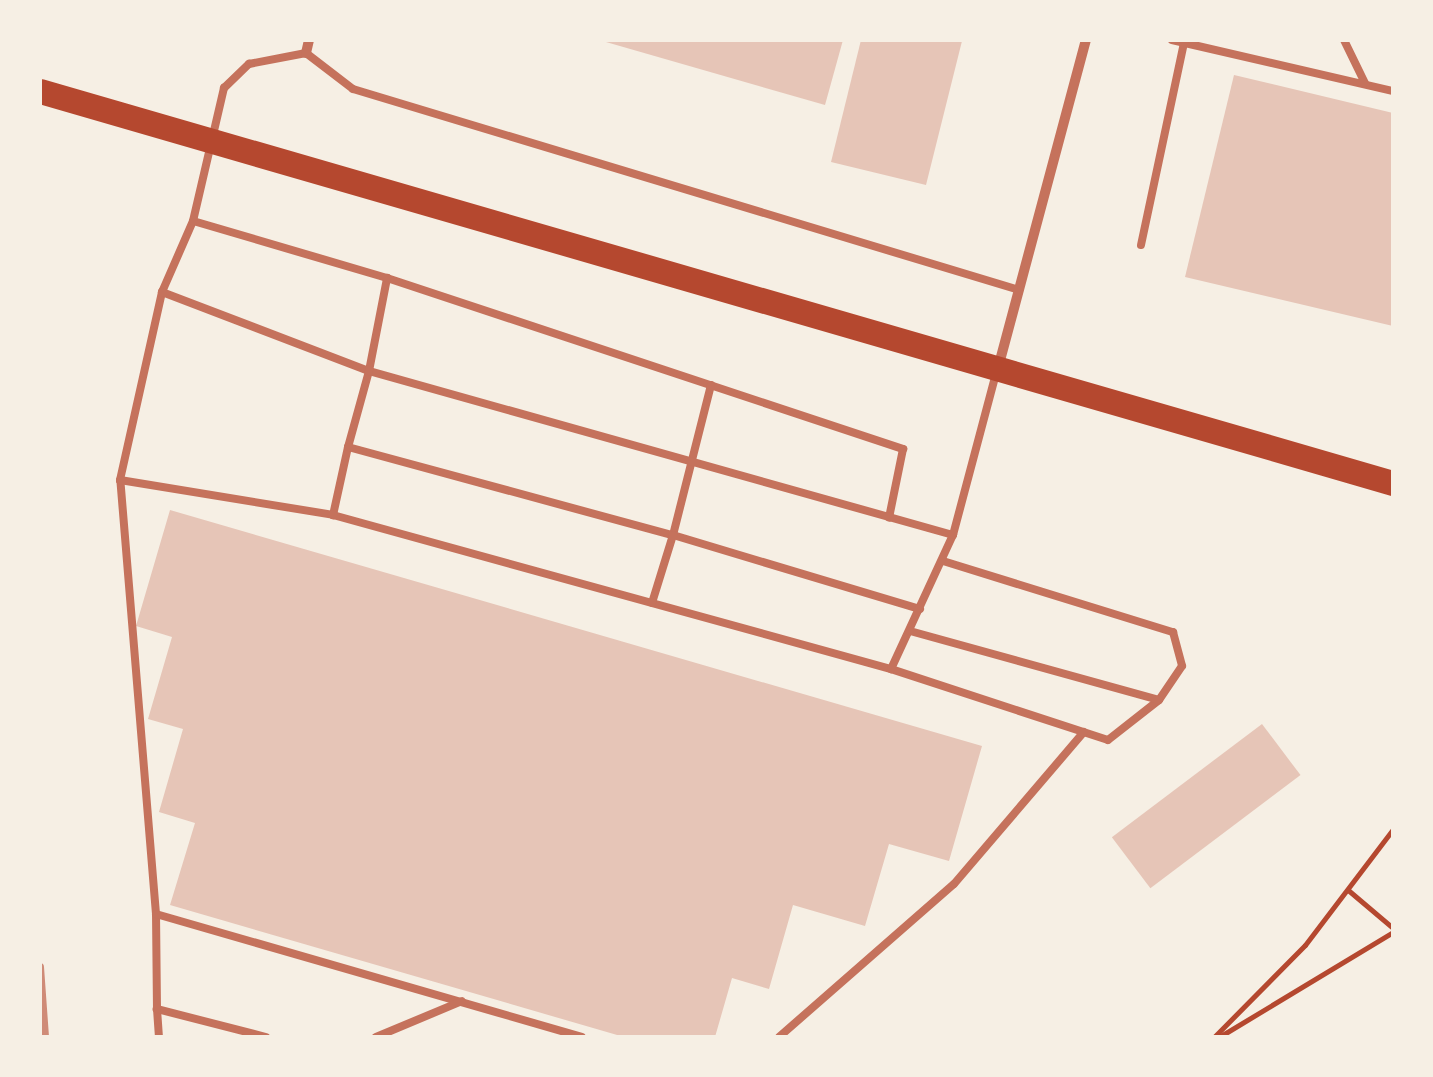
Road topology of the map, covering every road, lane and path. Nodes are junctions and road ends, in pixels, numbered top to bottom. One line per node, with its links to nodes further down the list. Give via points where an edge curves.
1 (309, 40): 6 (street)
2 (1086, 40): 13 (street)
3 (1172, 40): 5 (lane)
4 (1344, 40): 7 (lane)
5 (1184, 42): 7 (lane); 11 (lane)
6 (306, 53): 10 (lane, via 249,64 224,88); 13 (lane, via 353,89)
7 (1364, 83): 9 (lane)
8 (40, 91): 15 (main road)
9 (1393, 91)
10 (192, 221): 12 (lane); 14 (lane)
11 (1141, 245)
12 (387, 278): 16 (lane); 17 (lane)
13 (1019, 290): 15 (street)
14 (162, 292): 16 (lane); 20 (lane)
15 (998, 369): 21 (main road); 25 (lane)
16 (369, 370): 18 (lane); 19 (lane)
17 (711, 385): 19 (lane); 23 (lane, via 903,449)
18 (348, 447): 22 (lane); 24 (lane)
19 (690, 462): 23 (lane); 24 (lane)
20 (120, 480): 22 (lane); 35 (lane)
21 (1393, 482)
22 (333, 515): 27 (lane)
23 (889, 518): 25 (lane)
24 (672, 535): 27 (lane); 28 (lane)
25 (952, 535): 26 (lane)
26 (943, 561): 28 (lane); 31 (lane, via 1173,632 1182,666)
27 (652, 603): 30 (lane)
28 (920, 609): 29 (lane)
29 (910, 631): 30 (lane); 31 (lane)
30 (891, 669): 32 (lane)
31 (1159, 700): 32 (lane, via 1108,740)
32 (1084, 732): 43 (lane, via 954,884)
33 (1393, 829): 34 (path)
34 (1348, 890): 36 (path); 44 (path, via 1306,945)
35 (156, 914): 37 (lane); 38 (lane)
36 (1393, 930): 44 (path)
37 (462, 1001): 41 (lane); 42 (lane)
38 (157, 1009): 39 (lane); 40 (lane)
39 (159, 1037)
40 (266, 1037)
41 (376, 1037)
42 (582, 1037)
43 (779, 1037)
44 (1217, 1037)

